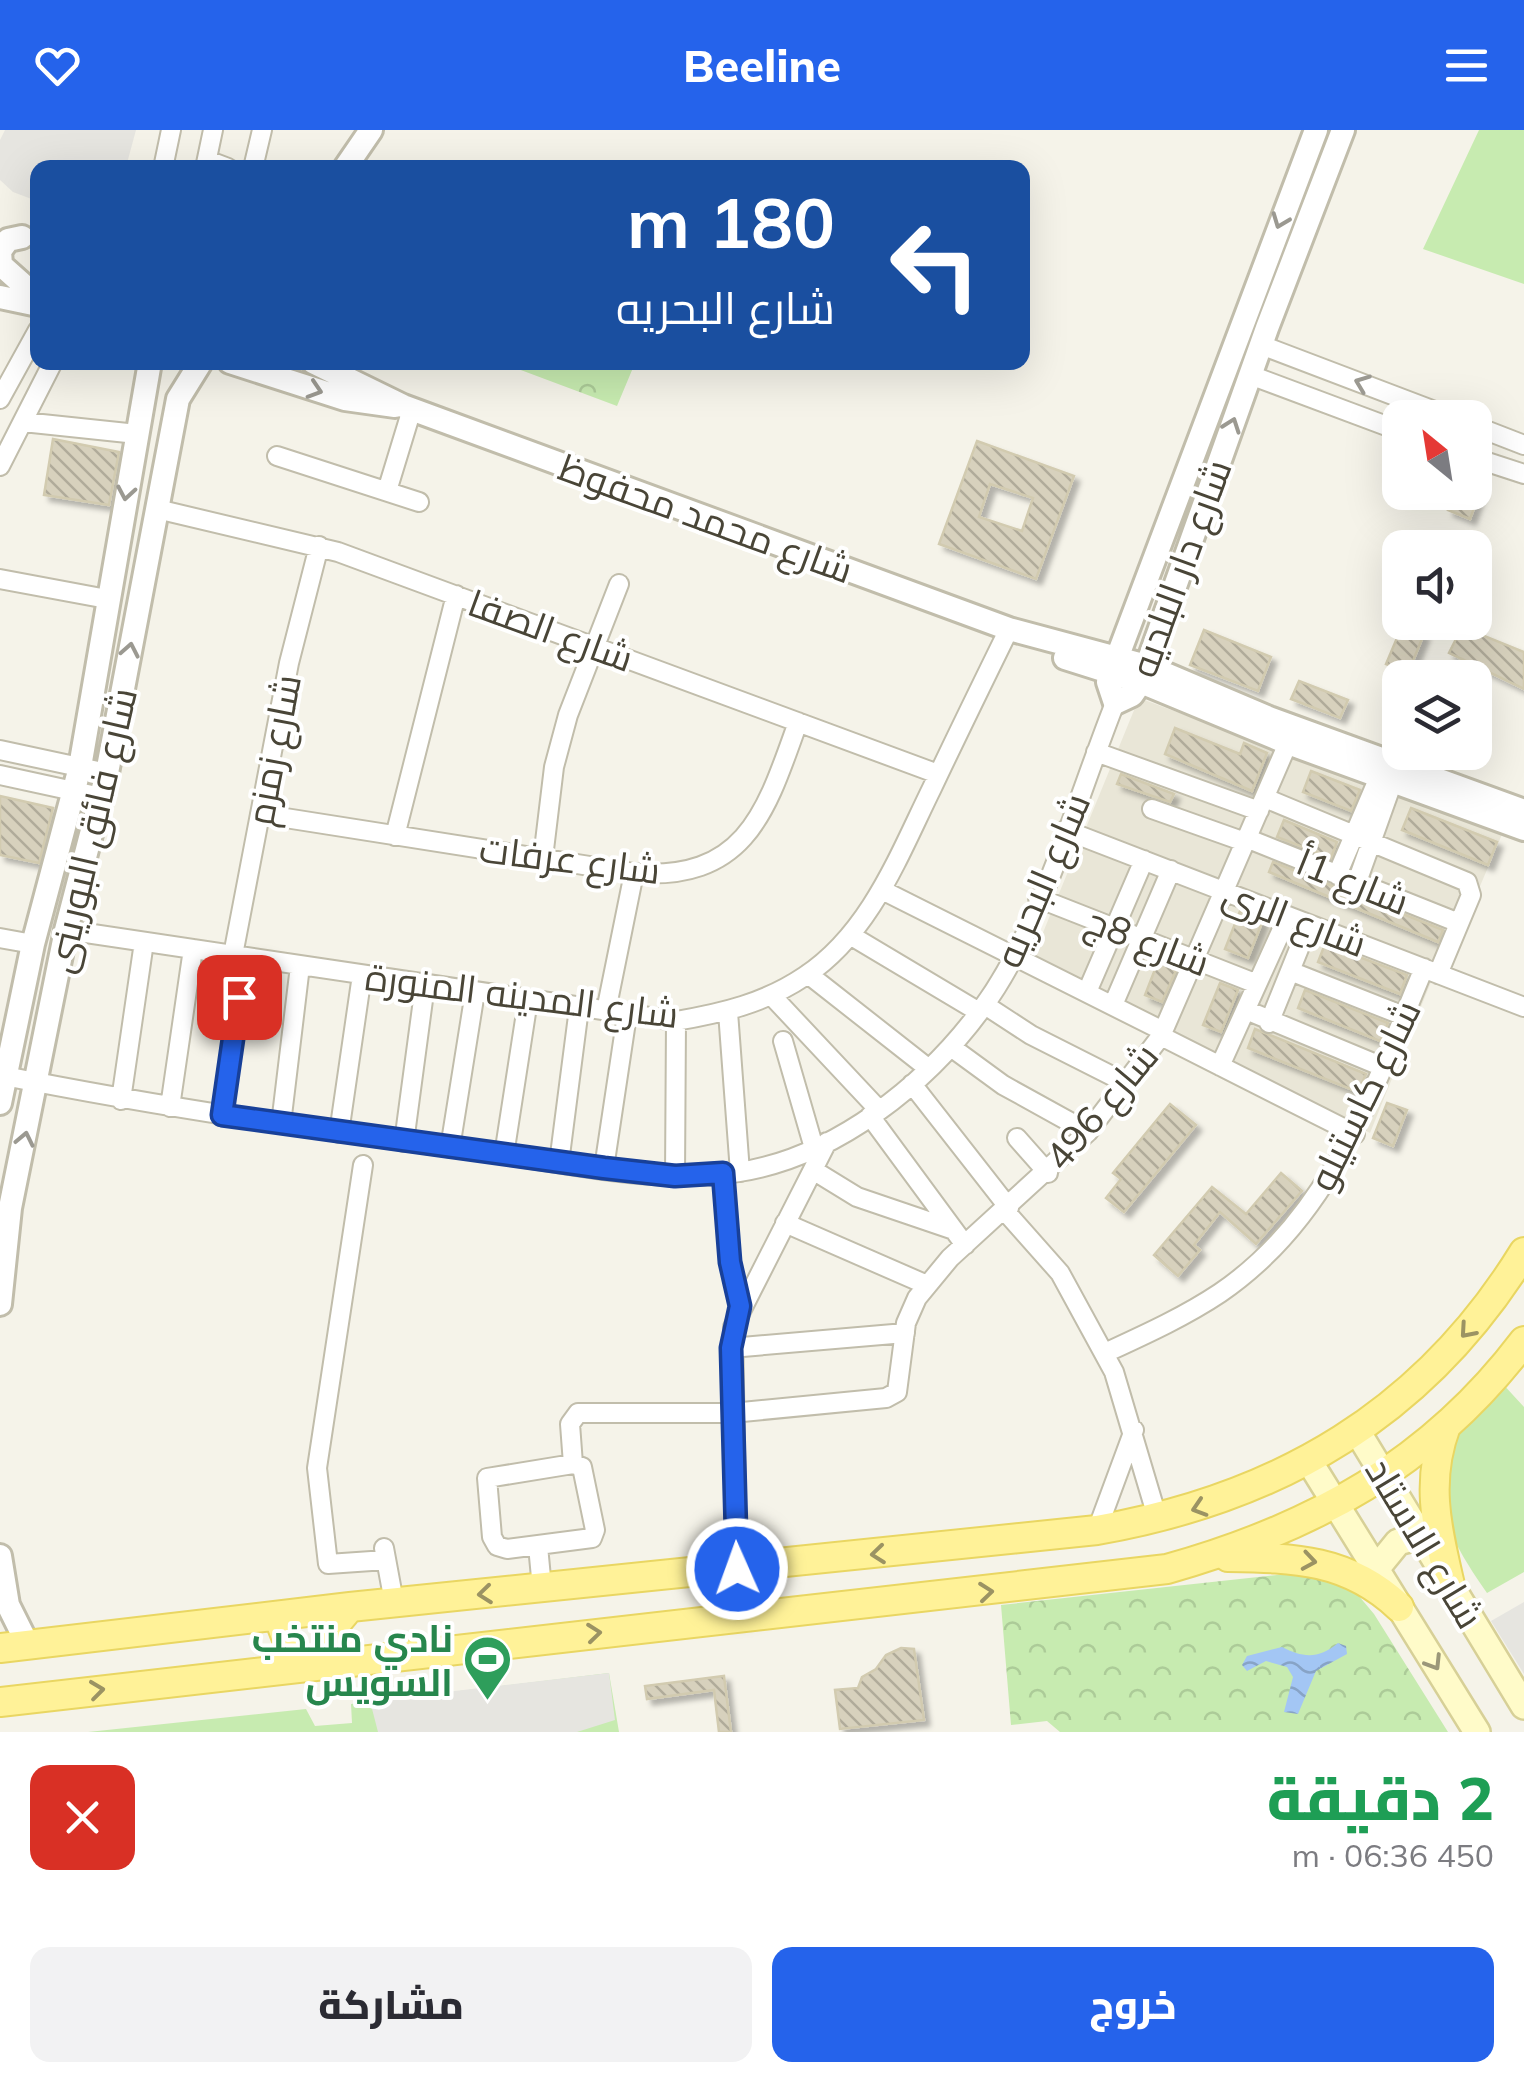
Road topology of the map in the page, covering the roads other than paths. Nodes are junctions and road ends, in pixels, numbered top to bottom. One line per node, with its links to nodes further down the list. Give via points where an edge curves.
1 (171, 130): 7 (street)
2 (214, 130): 8 (street)
3 (262, 130): 9 (street)
4 (370, 130): 10 (street)
5 (1315, 134): 6 (street); 37 (street, شارع دار البلديه, one-way to 37)
6 (1340, 138): 16 (street, شارع دار البلديه)
7 (165, 160)
8 (207, 160)
9 (255, 160)
10 (349, 160)
11 (0, 225): 12 (street)
12 (30, 241): 13 (street, via 8,240 0,251 1,265)
13 (30, 293)
14 (0, 297): 15 (street)
15 (30, 300)
16 (1261, 344): 23 (street, شارع دار البلديه); 25 (street, one-way to 16)
17 (30, 345): 24 (street)
18 (49, 370): 27 (street)
19 (149, 370): 30 (street, شارع فائق البورينى)
20 (196, 370): 40 (street, شارع فائق البورينى, via 178,399)
21 (255, 370): 26 (street, شارع محمد محفوظ, one-way to 26, via 345,399)
22 (330, 370): 26 (street, شارع محمد محفوظ)
23 (1250, 375): 28 (street); 39 (street, شارع دار البلديه, one-way to 23)
24 (0, 399)
25 (1404, 400)
26 (408, 408): 36 (street); 46 (street, شارع محمد محفوظ)
27 (23, 422): 30 (street); 34 (street)
28 (1382, 424)
29 (1492, 433): 31 (street)
30 (137, 434): 45 (street, شارع فائق البورينى, one-way to 45)
31 (1524, 445)
32 (277, 456): 36 (street)
33 (1492, 464): 35 (street)
34 (0, 466)
35 (1524, 474)
36 (387, 491): 38 (street)
37 (1176, 495): 39 (street); 48 (street, شارع دار البلديه)
38 (420, 502)
39 (1204, 504): 49 (street, شارع دار البلديه)
40 (157, 509): 41 (street, شارع الصفا); 57 (street, شارع فائق البورينى, one-way to 40)
41 (319, 546): 44 (street, شارع الصفا); 68 (street, شارع زمزم)
42 (0, 579): 45 (street)
43 (619, 584): 47 (street)
44 (456, 595): 47 (street, شارع الصفا); 72 (street)
45 (108, 599): 56 (street, شارع فائق البورينى)
46 (1009, 629): 48 (street, شارع محمد محفوظ); 58 (street, شارع المدينه المنورة)
47 (592, 646): 52 (street, شارع الصفا); 75 (street, via 554,767)
48 (1114, 665): 49 (street, شارع محمد محفوظ); 50 (street, شارع دار البلديه, via 1108,689)
49 (1144, 674): 50 (street, شارع دار البلديه, via 1132,696); 51 (street, شارع محمد محفوظ)
50 (1115, 703): 55 (street, شارع البحريه)
51 (1239, 714): 53 (street, شارع محمد محفوظ); 65 (street, شارع محمد محفوظ)
52 (798, 722): 58 (street, شارع الصفا); 78 (street, شارع عرفات, via 767,808 739,844 700,868)
53 (1288, 743): 60 (street, شارع محمد محفوظ); 64 (street, شارع 496)
54 (0, 750): 56 (street)
55 (1096, 752): 61 (street); 71 (street, شارع البحريه)
56 (80, 767): 57 (street); 62 (street, شارع فائق البورينى)
57 (107, 773): 63 (street, شارع فائق البورينى)
58 (938, 774): 81 (street, شارع المدينه المنورة)
59 (0, 775): 62 (street)
60 (1386, 779): 65 (street, شارع محمد محفوظ); 74 (street)
61 (1184, 784): 64 (street); 69 (street)
62 (74, 791): 63 (street); 93 (street, شارع فائق البورينى)
63 (101, 797): 88 (street, شارع فائق البورينى)
64 (1262, 805): 73 (street, شارع 496); 74 (street)
65 (1485, 806): 67 (street, شارع محمد محفوظ); 70 (street, شارع محمد محفوظ)
66 (1152, 808): 69 (street, شارع 1أ)
67 (1524, 811)
68 (260, 814): 72 (street, شارع عرفات); 96 (street, شارع زمزم)
69 (1172, 815): 73 (street, شارع 1أ)
70 (1524, 829)
71 (1065, 830): 76 (street, شارع الرى); 83 (street, شارع البحريه)
72 (395, 836): 75 (street, شارع عرفات)
73 (1246, 840): 79 (street, شارع 1أ); 82 (street, شارع 496)
74 (1363, 840): 79 (street); 80 (street); 85 (street, via 1467,882 1471,896)
75 (544, 858): 78 (street, شارع عرفات)
76 (1144, 860): 77 (street, شارع الرى); 87 (street)
77 (1171, 870): 82 (street, شارع الرى); 91 (street)
78 (634, 873): 114 (street)
79 (1337, 874): 80 (street, شارع 1أ)
80 (1357, 882): 85 (street, شارع 1أ)
81 (882, 890): 89 (street, شارع المدينه المنورة); 95 (street)
82 (1224, 891): 84 (street, شارع الرى); 97 (street, شارع 496)
83 (1038, 898): 87 (street, شارع 8ج); 95 (street, شارع البحريه)
84 (1288, 916): 86 (street, شارع الرى); 104 (street)
85 (1460, 923): 100 (street, شارع كاستيلو)
86 (1309, 924): 99 (street); 100 (street, شارع الرى)
87 (1114, 928): 91 (street, شارع 8ج); 106 (street)
88 (66, 930): 92 (street, شارع المدينه المنورة); 127 (street, شارع فائق البورينى)
89 (850, 935): 101 (street, شارع المدينه المنورة); 112 (street)
90 (0, 938): 93 (street)
91 (1142, 938): 97 (street, شارع 8ج); 109 (street)
92 (144, 942): 94 (street, شارع المدينه المنورة); 130 (street)
93 (34, 944): 126 (street, شارع فائق البورينى)
94 (193, 950): 96 (street, شارع المدينه المنورة); 132 (street)
95 (1016, 955): 106 (street); 112 (street, شارع البحريه)
96 (239, 956): 98 (street, شارع المدينه المنورة); 134 (street, شارع زمزم)
97 (1194, 959): 104 (street, شارع 8ج); 120 (street, شارع 496)
98 (300, 966): 102 (street, شارع المدينه المنورة); 135 (street)
99 (1290, 971): 117 (street); 119 (street)
100 (1431, 971): 110 (street, شارع الرى); 117 (street, شارع كاستيلو)
101 (808, 974): 107 (street, شارع المدينه المنورة); 125 (street)
102 (362, 975): 103 (street, شارع المدينه المنورة); 137 (street)
103 (425, 984): 105 (street, شارع المدينه المنورة); 140 (street)
104 (1258, 984): 113 (street)
105 (475, 992): 108 (street, شارع المدينه المنورة); 142 (street)
106 (1087, 992): 109 (street)
107 (772, 996): 115 (street, شارع المدينه المنورة); 133 (street)
108 (528, 1000): 111 (street, شارع المدينه المنورة); 143 (street)
109 (1113, 1005): 120 (street)
110 (1524, 1007)
111 (579, 1008): 114 (street, شارع المدينه المنورة); 144 (street)
112 (982, 1008): 122 (street, شارع البحريه); 129 (street)
113 (1246, 1010): 119 (street); 123 (street)
114 (606, 1011): 116 (street, شارع المدينه المنورة)
115 (728, 1012): 118 (street, شارع المدينه المنورة); 148 (street)
116 (627, 1015): 118 (street, شارع المدينه المنورة); 146 (street)
117 (1404, 1016): 124 (street, شارع كاستيلو)
118 (676, 1021): 150 (street)
119 (1269, 1024): 124 (street)
120 (1162, 1033): 123 (street); 129 (street, شارع 496)
121 (783, 1040): 141 (street)
122 (951, 1047): 125 (street, شارع البحريه); 136 (street)
123 (1220, 1066): 138 (street)
124 (1383, 1067): 138 (street, شارع كاستيلو)
125 (929, 1070): 128 (street, شارع البحريه)
126 (3, 1075): 127 (street, شارع البحريه); 131 (street, شارع فائق البورينى)
127 (37, 1084): 130 (street, شارع البحريه); 156 (street, شارع فائق البورينى, one-way to 127, via 10,1208)
128 (912, 1084): 133 (street, شارع البحريه); 151 (street)
129 (1128, 1084): 136 (street, شارع 496)
130 (120, 1100): 132 (street, شارع البحريه)
131 (0, 1102)
132 (170, 1108): 134 (street, شارع البحريه)
133 (874, 1113): 141 (street, شارع البحريه); 153 (street)
134 (222, 1115): 135 (street, شارع البحريه)
135 (281, 1124): 137 (street, شارع البحريه)
136 (1088, 1132): 149 (street, شارع 496)
137 (339, 1133): 140 (street, شارع البحريه)
138 (1355, 1134): 161 (street, شارع كاستيلو, via 1312,1206 1267,1256 1186,1314)
139 (1017, 1138): 149 (street)
140 (404, 1142): 142 (street, شارع البحريه)
141 (821, 1144): 147 (street); 148 (street, شارع البحريه)
142 (450, 1148): 143 (street, شارع البحريه)
143 (504, 1155): 144 (street, شارع البحريه)
144 (559, 1162): 146 (street, شارع البحريه)
145 (363, 1165): 180 (street, via 317,1483 328,1564 385,1554)
146 (604, 1168): 150 (street, شارع البحريه)
147 (813, 1170): 152 (street); 153 (street, via 857,1196)
148 (732, 1173): 150 (street, شارع البحريه); 157 (street, via 730,1262)
149 (1048, 1173): 151 (street, شارع 496)
150 (675, 1176)
151 (1007, 1209): 153 (street, شارع 496); 161 (street, via 1060,1274)
152 (785, 1222): 155 (street); 157 (street)
153 (960, 1238): 155 (street, شارع 496)
154 (1524, 1252): 165 (main road, one-way to 165, via 1439,1362)
155 (927, 1286): 158 (street, شارع 496, via 912,1306)
156 (0, 1304)
157 (740, 1306): 160 (street)
158 (905, 1333): 160 (street); 162 (street, شارع 496, via 902,1380 886,1398)
159 (1524, 1341): 163 (main road)
160 (731, 1348): 162 (street)
161 (1105, 1353): 164 (street)
162 (732, 1413): 167 (street, via 578,1412 570,1424); 176 (street)
163 (1446, 1426): 168 (main road); 178 (main road, via 1432,1492)
164 (1134, 1430): 170 (street); 171 (street)
165 (1357, 1431): 166 (main road); 168 (main road, شارع الاستاد)
166 (1309, 1461): 169 (main road, شارع الاستاد); 170 (main road, one-way to 170, via 1236,1496)
167 (573, 1464): 173 (street, via 587,1476 594,1534 584,1542); 173 (street, via 487,1478 494,1542 506,1549)
168 (1384, 1475): 169 (main road); 172 (main road, شارع الاستاد)
169 (1336, 1504): 175 (main road); 177 (main road, شارع الاستاد)
170 (1158, 1520): 171 (main road)
171 (1097, 1530): 176 (main road, one-way to 176)
172 (1421, 1536): 177 (main road, via 1398,1542); 178 (main road, شارع الاستاد)
173 (538, 1546): 179 (street)
174 (0, 1556): 184 (street)
175 (1212, 1556): 182 (main road, one-way to 182, via 1318,1561 1362,1578); 185 (main road, one-way to 175, via 1121,1577)
176 (737, 1569): 179 (main road)
177 (1376, 1569): 182 (main road, شارع الاستاد)
178 (1450, 1584): 188 (main road, شارع الاستاد)
179 (542, 1588): 180 (main road, one-way to 180)
180 (394, 1602): 181 (main road)
181 (350, 1606): 183 (main road); 185 (main road, via 334,1626)
182 (1399, 1607): 189 (main road, شارع الاستاد, one-way to 189)
183 (278, 1616): 184 (main road); 186 (main road, via 290,1647)
184 (14, 1647)
185 (344, 1660): 186 (main road)
186 (282, 1668): 187 (main road, one-way to 186)
187 (0, 1702)
188 (1524, 1706)
189 (1477, 1732)

